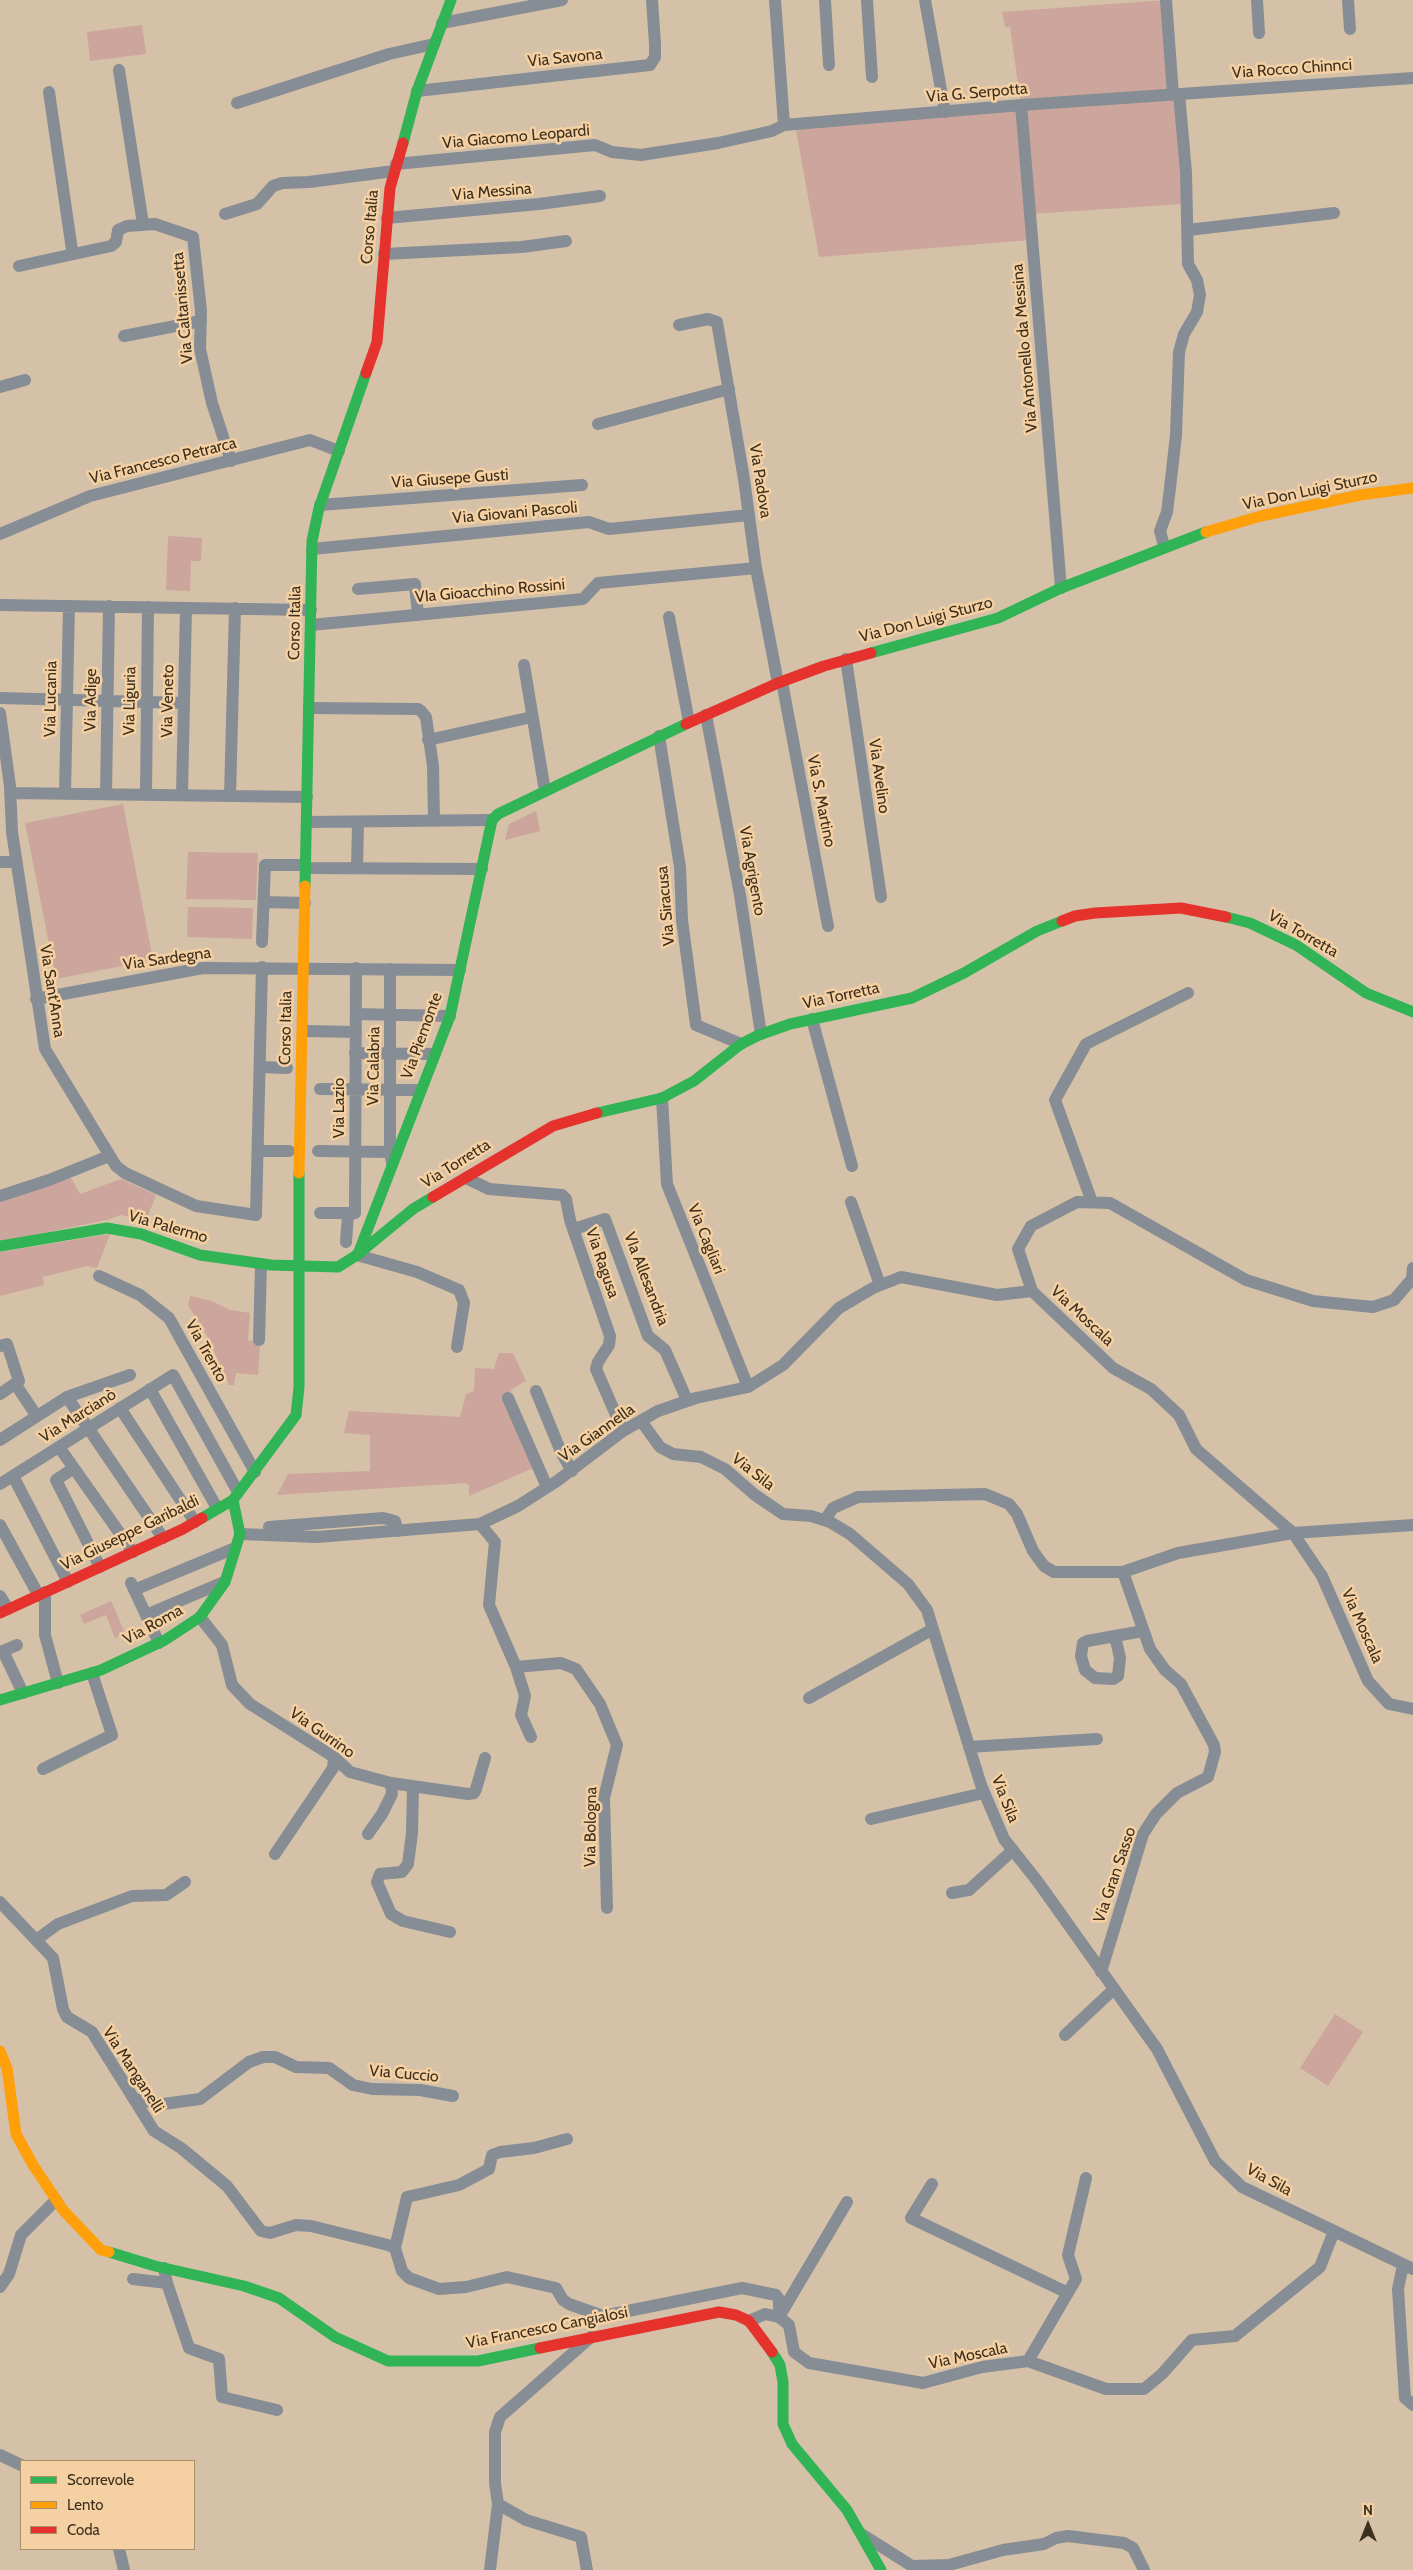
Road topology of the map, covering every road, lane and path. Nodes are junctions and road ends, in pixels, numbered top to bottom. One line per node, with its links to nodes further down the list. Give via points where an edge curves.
1 (450, 0): 11 (street, Corso Italia)
2 (562, 0): 11 (street)
3 (652, 0): 19 (street, Via Savona, via 655,44 650,65)
4 (776, 0): 25 (street)
5 (825, 0): 15 (street)
6 (867, 0): 17 (street)
7 (924, 0): 24 (street)
8 (1166, 0): 21 (street)
9 (1257, 0): 13 (street)
10 (1348, 0): 12 (street)
11 (442, 23): 14 (street, Corso Italia)
12 (1350, 29)
13 (1259, 33)
14 (434, 44): 19 (street, Corso Italia); 22 (street, via 409,48)
15 (829, 65)
16 (118, 70): 31 (street)
17 (872, 77)
18 (1413, 78): 21 (street, Via Rocco Chinnci)
19 (417, 91): 26 (street, Corso Italia)
20 (49, 92): 34 (street)
21 (1176, 94): 23 (street, Via G. Serpotta); 32 (street)
22 (237, 103)
23 (1021, 106): 24 (street, Via G. Serpotta); 54 (street, Via Antonello da Messina)
24 (945, 112): 25 (street, Via G. Serpotta)
25 (784, 126): 26 (street, Via Giacomo Leopardi, via 718,143 641,155 612,152 595,145)
26 (395, 168): 29 (street, Via Giacomo Leopardi, via 309,182 282,182 273,186 257,204); 30 (street, Corso Italia)
27 (600, 196): 30 (street, Via Messina)
28 (1334, 213): 32 (street)
29 (225, 214)
30 (387, 218): 35 (street, Corso Italia)
31 (143, 224): 34 (street, Via Caltanissetta, via 118,230 116,242 111,246); 37 (street, Via Caltanissetta, via 155,224 193,237)
32 (1188, 230): 51 (street, via 1188,264 1197,280 1200,295 1197,312 1178,352 1176,435 1167,512 1160,531)
33 (566, 242): 35 (street)
34 (74, 254): 36 (street)
35 (384, 254): 44 (street, Corso Italia, via 377,342)
36 (19, 266)
37 (201, 321): 39 (street); 45 (street, Via Caltanissetta, via 200,349 212,403)
38 (679, 325): 42 (street, Via Padova, via 708,319 717,322)
39 (124, 336)
40 (25, 380): 41 (street)
41 (0, 387)
42 (728, 389): 43 (street); 49 (street, Via Padova)
43 (598, 424)
44 (339, 451): 45 (street, Via Francesco Petrarca, via 310,440); 48 (street, Corso Italia)
45 (231, 461): 50 (street, Via Francesco Petrarca, via 90,496)
46 (582, 485): 48 (street, Via Giusepe Gusti)
47 (1413, 488): 51 (street, Via Don Luigi Sturzo, via 1360,495 1261,516)
48 (320, 505): 52 (street, Corso Italia)
49 (750, 515): 52 (street, Via Giovani Pascoli, via 609,529 589,522); 53 (street, Via Padova)
50 (0, 534)
51 (1164, 546): 54 (street, Via Don Luigi Sturzo)
52 (312, 549): 62 (street, Corso Italia)
53 (756, 568): 63 (street, VIa Gioacchino Rossini, via 598,583 583,599); 68 (street, Via Padova)
54 (1061, 588): 66 (street, Via Don Luigi Sturzo, via 998,618)
55 (358, 589): 63 (street, via 415,584)
56 (0, 604): 57 (street)
57 (70, 606): 58 (street); 70 (street, Via Lucania)
58 (109, 606): 59 (street); 71 (street, Via Adige)
59 (148, 607): 60 (street); 72 (street, Via Liguria)
60 (186, 608): 61 (street); 73 (street, Via Veneto)
61 (235, 608): 62 (street); 88 (street)
62 (311, 610): 65 (street, Corso Italia)
63 (418, 614): 65 (street, VIa Gioacchino Rossini)
64 (669, 617): 78 (street)
65 (311, 625): 74 (street, Corso Italia)
66 (846, 659): 68 (street, Via Don Luigi Sturzo); 99 (street, Via Avelino)
67 (524, 666): 77 (street)
68 (780, 682): 76 (street, Via Don Luigi Sturzo); 102 (street, Via S. Martino)
69 (0, 698): 70 (street)
70 (67, 700): 71 (street); 84 (street, Via Lucania)
71 (108, 701): 72 (street); 85 (street, Via Adige)
72 (146, 702): 73 (street); 86 (street, Via Liguria)
73 (184, 703): 87 (street, Via Veneto)
74 (309, 708): 80 (street, via 418,709 426,717); 89 (street, Corso Italia)
75 (0, 713): 81 (street, Via Sant'Anna)
76 (706, 715): 78 (street, Via Don Luigi Sturzo); 118 (street, Via Agrigento, via 740,895)
77 (532, 718): 80 (street); 82 (street)
78 (689, 722): 79 (street, Via Don Luigi Sturzo)
79 (659, 736): 82 (street, Via Don Luigi Sturzo); 119 (street, Via Siracusa, via 680,867 682,920 696,1026)
80 (428, 740): 91 (street, via 433,766)
81 (4, 770): 83 (street, Via Sant'Anna)
82 (545, 791): 90 (street, Via Don Luigi Sturzo, via 506,809)
83 (10, 793): 84 (street); 95 (street, Via Sant'Anna)
84 (65, 794): 85 (street)
85 (106, 794): 86 (street)
86 (146, 794): 87 (street)
87 (182, 795): 88 (street)
88 (230, 796): 89 (street)
89 (307, 797): 92 (street, Corso Italia)
90 (492, 820): 91 (street); 98 (street, Via Piemonte)
91 (434, 821): 93 (street)
92 (307, 822): 93 (street); 96 (street, Corso Italia)
93 (358, 823): 97 (street)
94 (0, 862): 95 (street)
95 (16, 862): 110 (street, Via Sant'Anna)
96 (306, 867): 97 (street); 100 (street, via 265,865); 101 (street, Corso Italia)
97 (357, 868): 98 (street)
98 (482, 869): 108 (street, Via Piemonte)
99 (881, 897)
100 (264, 902): 101 (street); 103 (street)
101 (305, 903): 105 (street, Corso Italia)
102 (828, 926)
103 (262, 942)
104 (262, 967): 105 (street, Via Sardegna); 110 (street, Via Sardegna, via 202,968); 123 (street)
105 (304, 968): 106 (street, Via Sardegna); 116 (street, Corso Italia)
106 (356, 968): 107 (street, Via Sardegna); 112 (street, Via Lazio)
107 (390, 969): 108 (street, Via Sardegna); 113 (street, Via Calabria)
108 (460, 970): 114 (street, Via Piemonte)
109 (1188, 993): 140 (street, via 1086,1044 1055,1100)
110 (36, 999): 134 (street, Via Sant'Anna, via 45,1049)
111 (1413, 1012): 115 (street, Via Torretta, via 1366,993 1296,945 1250,923 1203,910 1156,908 1075,916 1037,931 986,962 918,995)
112 (356, 1014): 113 (street); 117 (street, Via Lazio)
113 (391, 1015): 114 (street); 121 (street, Via Calabria)
114 (450, 1016): 122 (street, Via Piemonte)
115 (812, 1019): 118 (street, Via Torretta); 136 (street)
116 (302, 1031): 117 (street); 148 (street, Corso Italia)
117 (356, 1032): 120 (street, Via Lazio)
118 (761, 1034): 119 (street, Via Torretta)
119 (741, 1044): 129 (street, Via Torretta, via 694,1081)
120 (355, 1053): 121 (street); 126 (street, Via Lazio)
121 (391, 1053): 122 (street); 127 (street, Via Calabria)
122 (435, 1054): 128 (street, Via Piemonte)
123 (260, 1067): 124 (street); 130 (street)
124 (287, 1068)
125 (320, 1089): 126 (street)
126 (356, 1089): 127 (street); 133 (street, Via Lazio)
127 (390, 1089): 128 (street); 135 (street, Via Calabria)
128 (420, 1090): 135 (street, Via Piemonte)
129 (662, 1098): 137 (street, Via Torretta, via 553,1126); 158 (street, Via Cagliari, via 667,1184)
130 (258, 1151): 131 (street); 134 (street, Via Sant'Anna, via 256,1215 196,1206 125,1173)
131 (289, 1151)
132 (318, 1151): 133 (street)
133 (356, 1152): 135 (street); 142 (street, Via Lazio, via 355,1213)
134 (109, 1156): 138 (street)
135 (391, 1157): 146 (street, Via Piemonte)
136 (852, 1166)
137 (466, 1178): 143 (street, Via Ragusa, via 489,1189 562,1195); 146 (street, Via Torretta, via 414,1210)
138 (0, 1196)
139 (851, 1202): 151 (street)
140 (1092, 1202): 149 (street, Via Moscala, via 1110,1203 1246,1280 1313,1301 1373,1307 1394,1300 1412,1279); 152 (street, Via Moscala, via 1077,1202 1031,1226 1018,1249)
141 (320, 1213): 142 (street)
142 (350, 1213): 144 (street, Via Lazio)
143 (574, 1229): 164 (street, VIa Allesandria, via 605,1219 648,1336 665,1350); 169 (street, Via Ragusa, via 610,1336 609,1345 596,1369)
144 (346, 1242)
145 (0, 1246): 147 (street, Via Palermo, via 108,1228 141,1234 200,1255)
146 (357, 1255): 148 (street, Via Torretta, via 338,1267); 155 (street, via 417,1272 459,1290 464,1303)
147 (260, 1264): 148 (street, Via Palermo); 153 (street)
148 (298, 1267): 174 (street, Via Giuseppe Garibaldi, via 299,1387 296,1415)
149 (1413, 1268)
150 (99, 1276): 174 (street, Via Trento, via 140,1295 169,1318)
151 (880, 1285): 152 (street, Via Giannella, via 901,1277 997,1295); 158 (street, Via Giannella, via 839,1308 783,1365)
152 (1032, 1291): 187 (street, Via Moscala, via 1113,1368 1151,1389 1179,1415 1196,1449)
153 (259, 1340)
154 (3, 1345): 157 (street)
155 (457, 1347)
156 (130, 1375): 162 (street)
157 (18, 1382): 161 (street); 166 (street)
158 (748, 1387): 164 (street, Via Giannella)
159 (150, 1390): 165 (street, Via Marcianò); 178 (street, Via Marcianò, via 173,1375); 179 (street)
160 (536, 1391): 173 (street, via 561,1452)
161 (0, 1394)
162 (67, 1397): 166 (street); 168 (street)
163 (508, 1398): 177 (street)
164 (688, 1400): 167 (street, Via Giannella)
165 (120, 1408): 168 (street, Via Marcianò); 181 (street)
166 (36, 1415): 170 (street)
167 (641, 1421): 169 (street, Via Giannella); 180 (street, Via Sila, via 660,1447 673,1454 701,1457 726,1469 783,1514)
168 (89, 1428): 171 (street, Via Marcianò); 189 (street)
169 (623, 1431): 173 (street, Via Giannella)
170 (0, 1440)
171 (59, 1447): 172 (street); 175 (street, Via Marcianò)
172 (74, 1468): 191 (street); 192 (street, via 56,1480)
173 (572, 1470): 177 (street, Via Giannella)
174 (255, 1472): 178 (street, Via Giuseppe Garibaldi)
175 (13, 1476): 176 (street, Via Marcianò); 194 (street)
176 (0, 1484)
177 (547, 1487): 182 (street, Via Giannella, via 518,1506)
178 (235, 1496): 179 (street, Via Giuseppe Garibaldi); 188 (street)
179 (217, 1508): 181 (street, Via Giuseppe Garibaldi)
180 (824, 1520): 193 (street, via 834,1508 858,1497 985,1494 1009,1504 1034,1551 1044,1566 1054,1572); 201 (street, Via Sila, via 850,1534 908,1584 927,1610)
181 (195, 1522): 189 (street, Via Giuseppe Garibaldi)
182 (480, 1524): 186 (street, Via Giannella); 207 (street, via 495,1542 489,1605)
183 (1413, 1525): 187 (street)
184 (0, 1526): 196 (street)
185 (269, 1527): 186 (street, via 383,1518 395,1521)
186 (398, 1531): 188 (street, Via Giannella, via 317,1537)
187 (1294, 1533): 193 (street, via 1178,1553); 213 (street, Via Moscala, via 1322,1576 1368,1681 1389,1704)
188 (240, 1534): 190 (street, Via Roma)
189 (163, 1538): 191 (street, Via Giuseppe Garibaldi)
190 (235, 1548): 195 (street, Via Roma); 199 (street, via 133,1586)
191 (133, 1552): 192 (street, Via Giuseppe Garibaldi)
192 (100, 1567): 194 (street, Via Giuseppe Garibaldi)
193 (1123, 1572): 202 (street, Via Gran Sasso)
194 (68, 1582): 196 (street, Via Giuseppe Garibaldi)
195 (225, 1582): 199 (street); 200 (street, Via Roma)
196 (42, 1594): 198 (street, Via Giuseppe Garibaldi); 209 (street, via 45,1635)
197 (0, 1596): 198 (street)
198 (4, 1611)
199 (146, 1616): 204 (street)
200 (200, 1617): 204 (street, Via Roma); 217 (street, Via Gurrino, via 222,1645 232,1685 250,1704)
201 (933, 1629): 211 (street); 216 (street, Via Sila)
202 (1143, 1631): 203 (street); 233 (street, Via Gran Sasso, via 1155,1656 1182,1684 1215,1752 1208,1777 1177,1793 1156,1814 1143,1834)
203 (1116, 1636)
204 (159, 1643): 208 (street, Via Roma)
205 (17, 1645): 206 (street, via 3,1651)
206 (5, 1666): 210 (street)
207 (516, 1667): 214 (street, via 525,1696 521,1715); 230 (street, Via Bologna, via 561,1663 576,1669 600,1704 617,1745 604,1798)
208 (92, 1673): 209 (street, Via Roma); 219 (street, via 112,1735)
209 (58, 1683): 210 (street, Via Roma)
210 (23, 1693): 212 (street, Via Roma)
211 (809, 1698)
212 (0, 1700)
213 (1413, 1709)
214 (531, 1736)
215 (1097, 1739): 216 (street)
216 (969, 1747): 222 (street, Via Sila)
217 (334, 1757): 220 (street, Via Gurrino, via 350,1772); 226 (street, via 333,1768)
218 (484, 1758): 221 (street, Via Gurrino, via 474,1793)
219 (43, 1769)
220 (391, 1783): 221 (street, Via Gurrino); 224 (street, via 392,1794)
221 (413, 1787): 231 (street, via 408,1864 402,1872 380,1874 377,1882 391,1914 403,1921)
222 (984, 1793): 223 (street); 225 (street, Via Sila, via 1004,1839)
223 (871, 1819)
224 (368, 1834)
225 (1013, 1850): 228 (street, via 969,1890); 233 (street, Via Sila)
226 (275, 1854)
227 (185, 1882): 232 (street, via 166,1895 132,1896 58,1924)
228 (952, 1893)
229 (0, 1902): 232 (street, Via Manganelli)
230 (607, 1908)
231 (450, 1932)
232 (36, 1940): 238 (street, Via Manganelli, via 53,1958 67,2017 92,2032)
233 (1101, 1972): 234 (street, Via Sila)
234 (1114, 1989): 235 (street); 244 (street, Via Sila, via 1156,2049 1214,2161 1242,2187)
235 (1065, 2035)
236 (0, 2051): 242 (street, Via Francesco Cangialosi, via 7,2068 16,2134)
237 (453, 2096): 238 (street, Via Cuccio, via 420,2090 372,2089 353,2085 329,2068 296,2067 275,2057 263,2057 249,2062 200,2099 163,2104)
238 (134, 2099): 245 (street, Via Manganelli, via 154,2130 227,2186 261,2231 270,2233 296,2225 311,2226)
239 (567, 2139): 245 (street, via 534,2148 500,2152 492,2155 490,2166 481,2174 459,2185 407,2197)
240 (1086, 2178): 251 (street, via 1068,2255 1076,2279)
241 (932, 2184): 251 (street, via 912,2218)
242 (56, 2200): 247 (street, Via Francesco Cangialosi, via 101,2250); 250 (street, via 21,2235 9,2274)
243 (847, 2202): 252 (street)
244 (1334, 2231): 246 (street); 255 (street, Via Moscala, via 1320,2266 1235,2336 1192,2340 1144,2389 1106,2389)
245 (395, 2248): 252 (street, via 402,2271 409,2278 439,2289 466,2288 507,2277 556,2288 569,2304 603,2316 742,2288 776,2295)
246 (1408, 2267): 256 (street, via 1398,2289 1405,2398)
247 (164, 2268): 249 (street); 254 (street, Via Francesco Cangialosi, via 244,2286 279,2298 335,2337 388,2361 478,2360)
248 (133, 2280): 249 (street)
249 (167, 2283): 257 (street, via 189,2348 219,2359 222,2397)
250 (0, 2287)
251 (1068, 2293): 255 (street)
252 (779, 2317): 253 (street, via 765,2314); 255 (street, Via Moscala, via 789,2325 794,2352 809,2363 923,2383 982,2367)
253 (750, 2321): 254 (street, Via Francesco Cangialosi, via 719,2312); 261 (street, via 780,2366 784,2424 792,2444 847,2510)
254 (591, 2337): 260 (street, via 500,2416 495,2432)
255 (1028, 2361)
256 (1413, 2404)
257 (277, 2410)
258 (0, 2455): 259 (street)
259 (20, 2465)
260 (498, 2504): 264 (street); 265 (street, via 526,2520 581,2537)
261 (860, 2534): 266 (street); 267 (street, via 912,2566 949,2565 1068,2536 1129,2545)
262 (119, 2550): 263 (street)
263 (124, 2570)
264 (490, 2570)
265 (587, 2570)
266 (881, 2570)
267 (1144, 2570)

